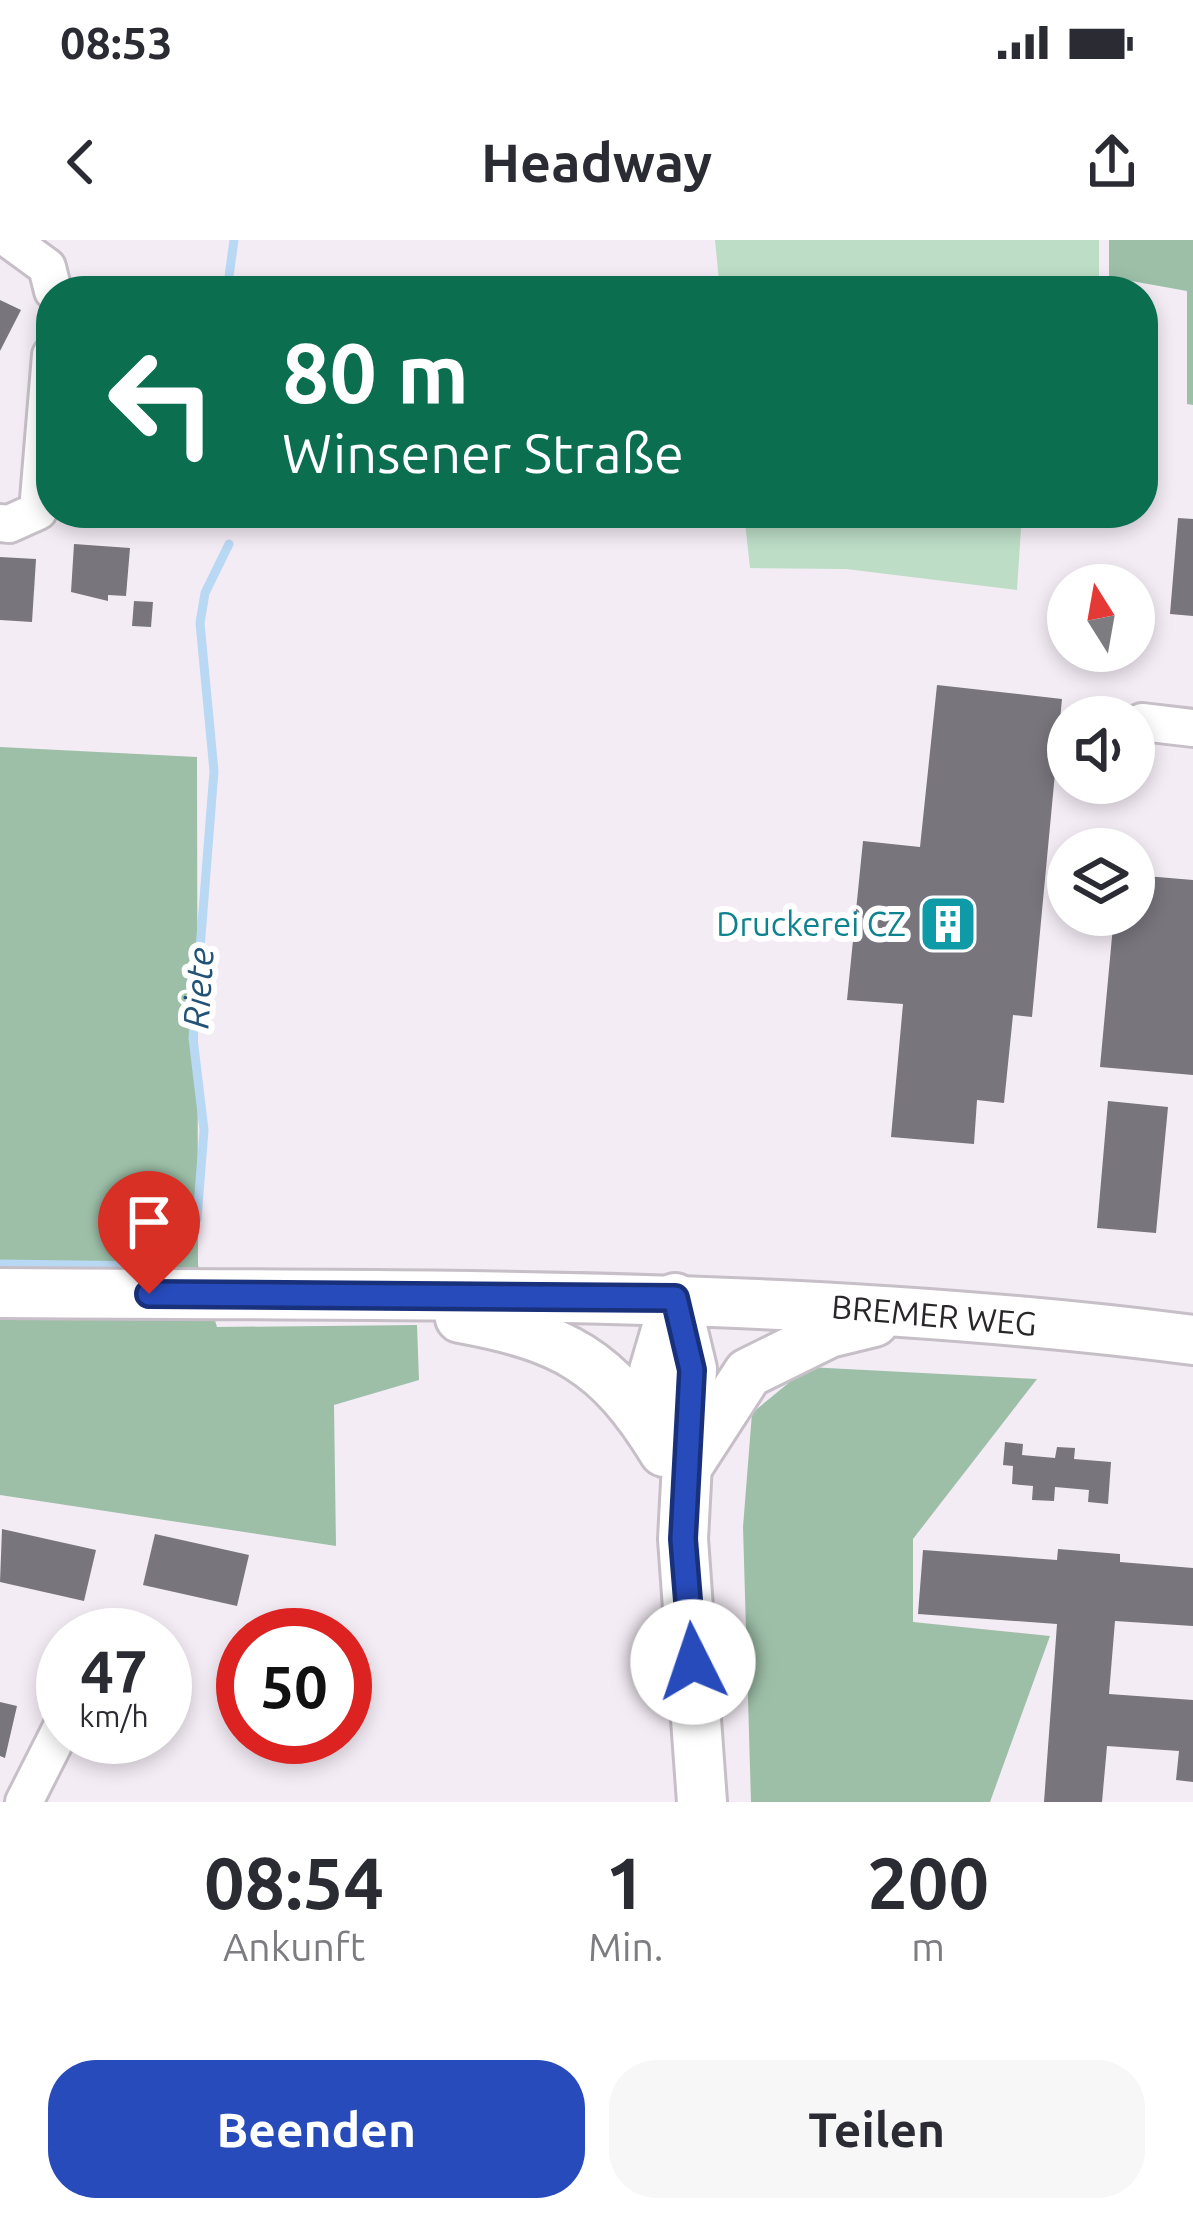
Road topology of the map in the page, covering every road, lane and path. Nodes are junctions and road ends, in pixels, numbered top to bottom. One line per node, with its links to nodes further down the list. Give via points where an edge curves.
1 (10, 240): 2 (street)
2 (49, 276)
3 (36, 512): 4 (street)
4 (0, 524)
5 (1155, 724): 6 (street)
6 (1193, 728)
7 (0, 1293): 8 (main road)
8 (337, 1296): 9 (main road, BREMER WEG); 12 (main road, via 561,1343 598,1369)
9 (675, 1298): 10 (main road, BREMER WEG); 12 (main road, via 692,1370)
10 (914, 1312): 11 (main road, BREMER WEG); 12 (main road, via 829,1333 748,1373)
11 (1193, 1340)
12 (676, 1460): 15 (main road)
13 (43, 1764): 14 (street)
14 (24, 1802)
15 (702, 1802)

